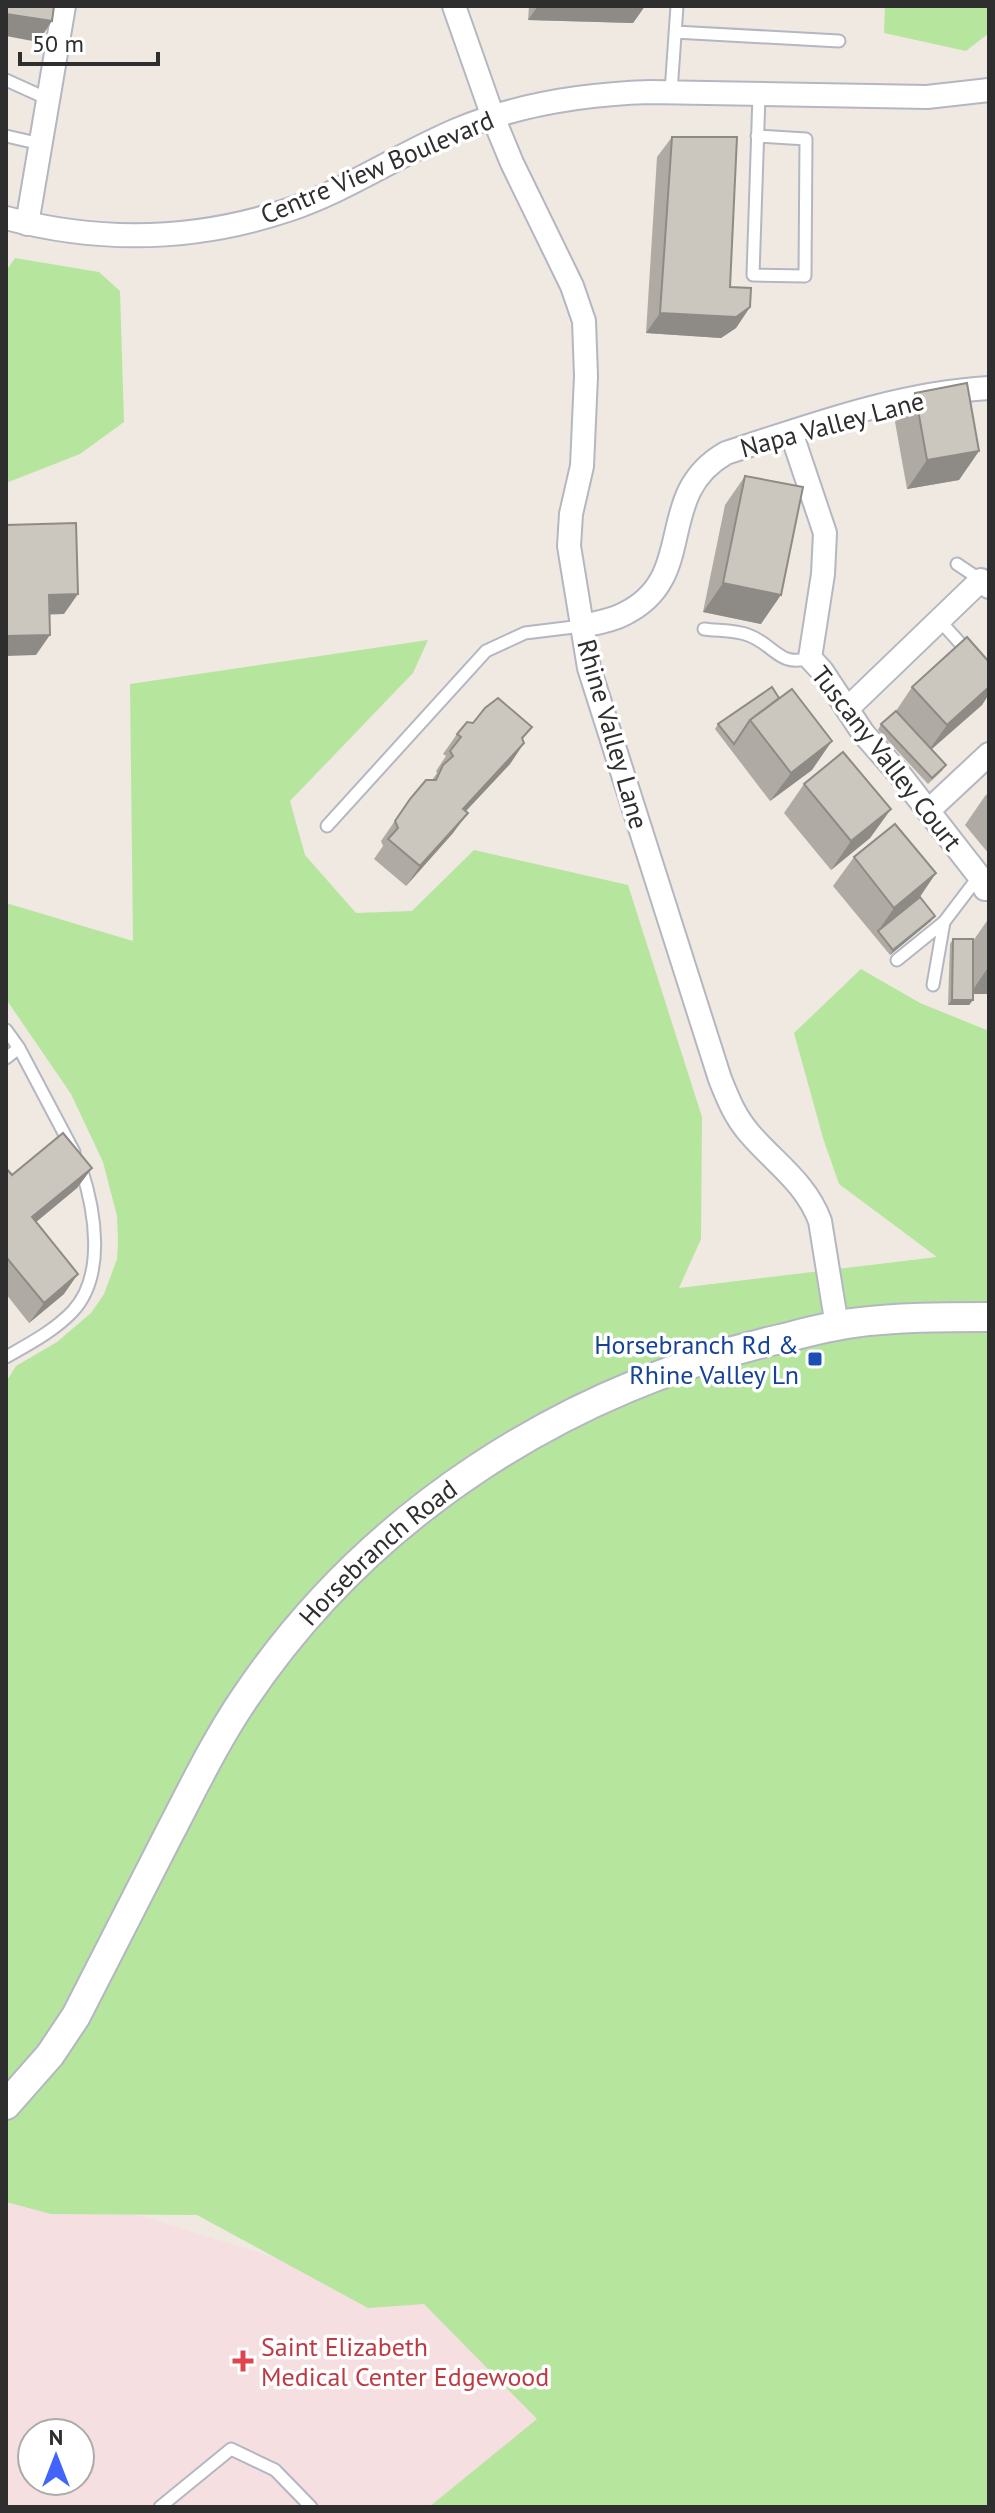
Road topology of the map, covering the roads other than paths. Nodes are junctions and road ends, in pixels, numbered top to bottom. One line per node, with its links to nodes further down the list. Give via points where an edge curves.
1 (64, 6): 10 (street)
2 (454, 6): 11 (street, Rhine Valley Lane)
3 (677, 6): 4 (lane)
4 (675, 32): 5 (lane); 8 (lane)
5 (839, 41)
6 (6, 80): 10 (lane)
7 (989, 90): 9 (street, Centre View Boulevard, via 927,97)
8 (671, 92): 9 (street, Centre View Boulevard); 11 (street, Centre View Boulevard, via 612,93)
9 (759, 95): 13 (lane)
10 (49, 100): 14 (street)
11 (493, 117): 15 (street, Centre View Boulevard, via 289,210 212,230 100,235); 21 (street, Rhine Valley Lane, via 584,321 582,466 569,546)
12 (6, 136): 14 (lane)
13 (757, 136): 13 (lane, via 753,275 805,276 806,139)
14 (41, 144): 15 (street)
15 (16, 221)
16 (989, 388): 17 (street, Napa Valley Lane, via 854,412)
17 (791, 432): 21 (street, Napa Valley Lane, via 713,460 688,490 672,556 657,588 623,614); 23 (street, Tuscany Valley Court, via 825,533)
18 (957, 564): 19 (lane)
19 (985, 584): 20 (street)
20 (940, 621): 24 (lane); 25 (street)
21 (582, 626): 28 (lane, Napa Valley Lane, via 525,633 486,651); 37 (street, Rhine Valley Lane, via 589,668 720,1079 732,1110 749,1133 814,1205)
22 (704, 629): 23 (lane, via 746,634 782,658)
23 (810, 658): 25 (street, Tuscany Valley Court)
24 (989, 675)
25 (847, 709): 27 (street, Tuscany Valley Court)
26 (989, 754): 27 (street)
27 (928, 811): 29 (street, Tuscany Valley Court)
28 (327, 826)
29 (984, 882): 30 (lane)
30 (944, 922): 31 (lane); 32 (lane)
31 (897, 960)
32 (933, 985)
33 (6, 1030): 34 (lane)
34 (19, 1048): 35 (lane); 38 (lane, via 82,1170 94,1254 86,1290 75,1309)
35 (6, 1058)
36 (989, 1317): 37 (street, Horsebranch Road)
37 (837, 1326): 39 (street, Horsebranch Road, via 721,1352 608,1395 470,1471 339,1580 244,1699 76,2016)
38 (6, 1357)
39 (6, 2105)
40 (160, 2507): 41 (lane, via 231,2449 275,2470)
41 (311, 2507)

